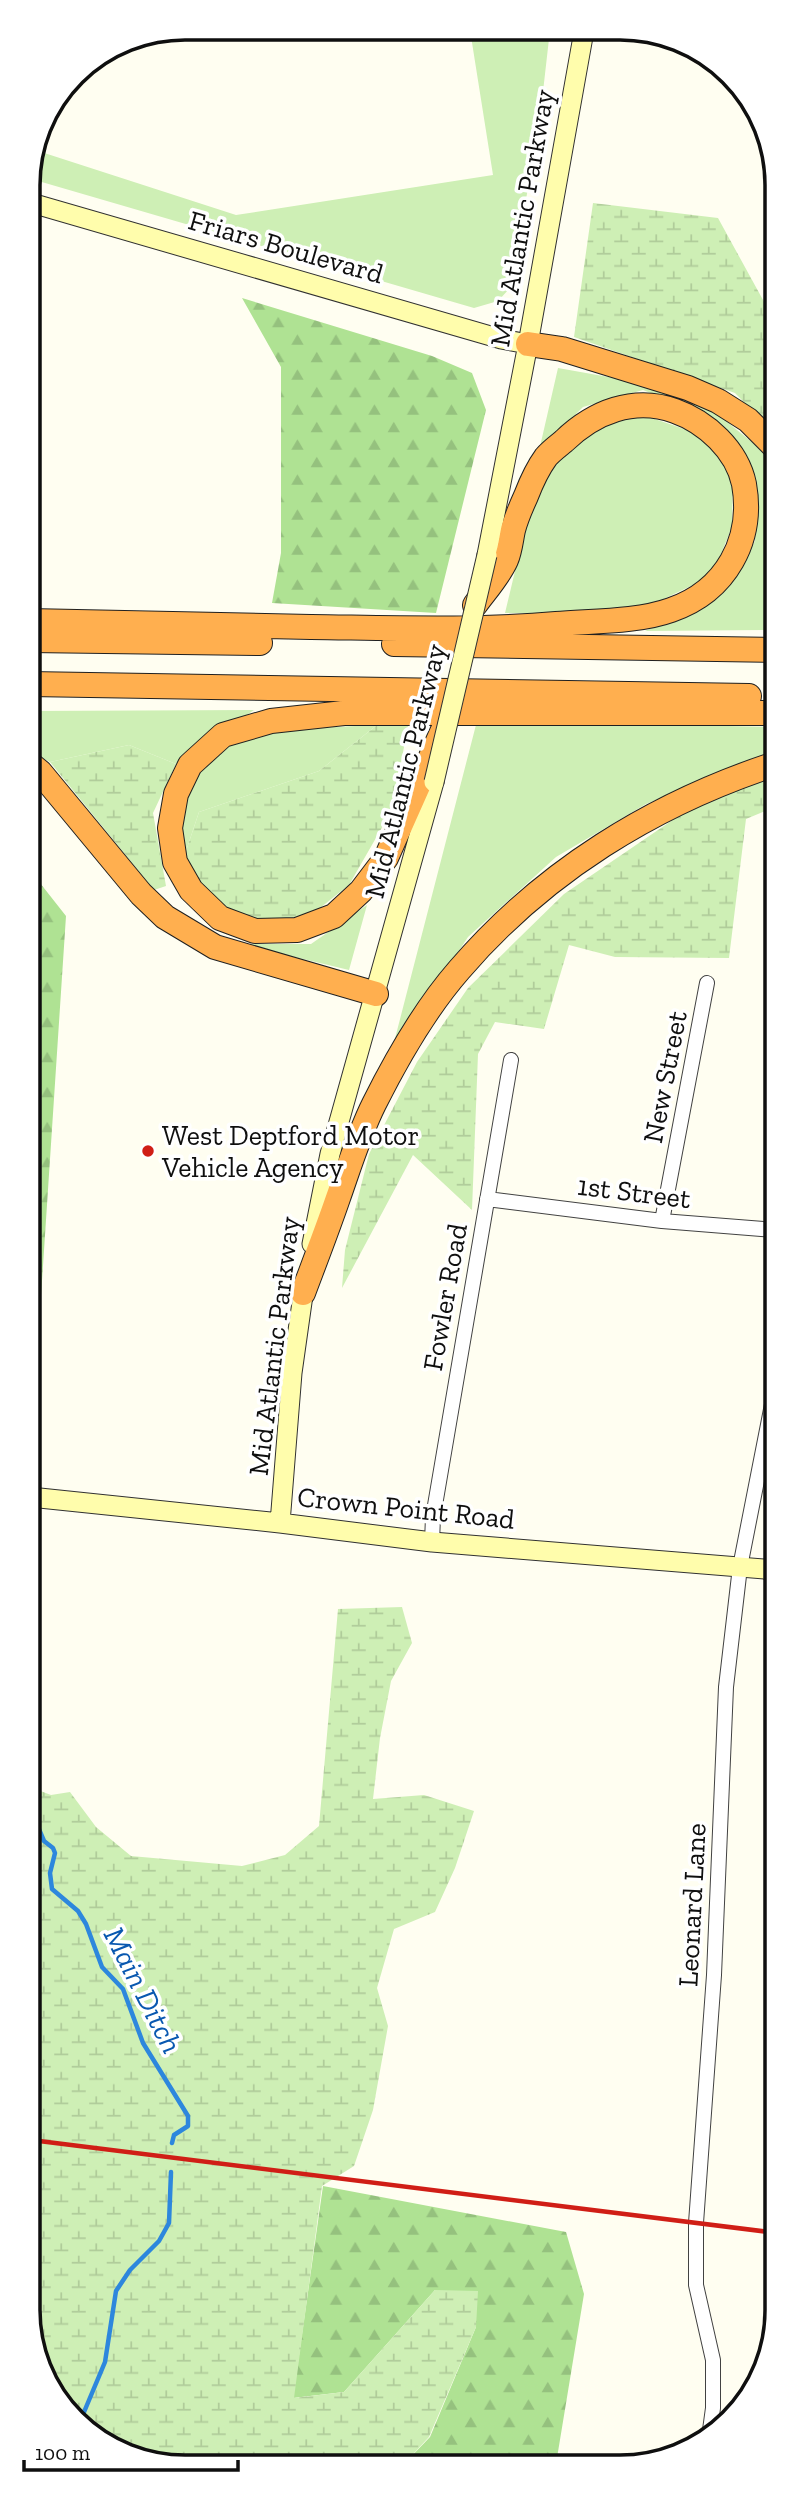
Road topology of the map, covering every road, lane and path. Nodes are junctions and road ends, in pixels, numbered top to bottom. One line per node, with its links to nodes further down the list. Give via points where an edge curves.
1 (582, 40): 3 (main road, Mid Atlantic Parkway)
2 (41, 205): 3 (main road, Friars Boulevard)
3 (528, 344): 4 (highway, via 562,349 688,388 748,420); 5 (main road, Mid Atlantic Parkway)
4 (765, 437)
5 (497, 557): 6 (highway); 7 (highway, via 546,457 577,428 611,409 651,406 691,418 723,444 743,479 746,508 737,554 710,589 672,610 508,628)
6 (475, 605): 13 (main road, Mid Atlantic Parkway, bridge)
7 (41, 621)
8 (41, 640): 9 (highway)
9 (765, 650)
10 (41, 684): 11 (highway)
11 (765, 696)
12 (765, 713): 16 (highway, via 345,713 271,720 223,736 190,765 176,794 170,828 175,862 191,890 220,918 255,931 297,930 334,916 361,891 386,858)
13 (448, 719): 16 (highway, bridge)
14 (765, 768): 23 (highway, via 690,796 610,839 547,884 458,971 373,1106)
15 (41, 773): 18 (highway, via 165,917 215,947)
16 (428, 781): 18 (main road, Mid Atlantic Parkway)
17 (708, 983): 21 (street, New Street)
18 (376, 995): 23 (main road, Mid Atlantic Parkway, via 330,1154)
19 (511, 1060): 20 (street, Fowler Road)
20 (487, 1199): 21 (street, 1st Street); 27 (street, Fowler Road)
21 (662, 1221): 22 (street, 1st Street)
22 (765, 1229)
23 (303, 1293): 26 (main road, Mid Atlantic Parkway)
24 (764, 1443): 28 (street, Leonard Lane)
25 (40, 1498): 26 (main road, Crown Point Road)
26 (280, 1522): 27 (main road, Crown Point Road)
27 (432, 1542): 28 (main road, Crown Point Road)
28 (740, 1567): 29 (main road, Crown Point Road); 30 (street, Leonard Lane, via 726,1687 714,1975 696,2223 696,2285 713,2360)
29 (764, 1569)
30 (711, 2422)

